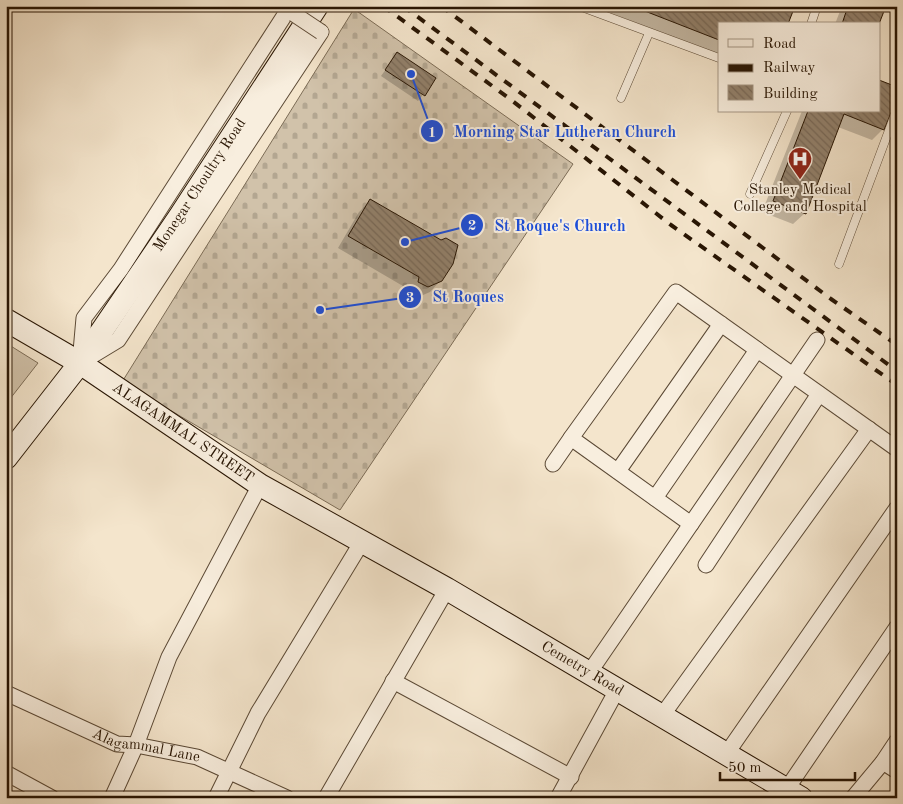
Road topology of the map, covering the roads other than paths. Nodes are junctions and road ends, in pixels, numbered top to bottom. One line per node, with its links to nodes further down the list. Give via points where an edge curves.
1 (317, 6): 16 (main road, Monegar Choultry Road, via 186,208)
2 (579, 6): 5 (lane)
3 (817, 6): 4 (lane)
4 (812, 22)
5 (649, 33): 6 (lane); 7 (lane)
6 (718, 58)
7 (622, 98)
8 (897, 109): 11 (lane)
9 (787, 112): 10 (lane)
10 (750, 194)
11 (839, 264)
12 (6, 320): 16 (main road, ALAGAMMAL STREET)
13 (721, 324): 15 (street); 20 (street, via 676,292); 24 (street)
14 (817, 340): 17 (street)
15 (757, 350): 17 (street); 26 (street)
16 (80, 363): 16 (street, bridge, via 118,340 321,32 288,10 121,269 84,318); 22 (main road, Monegar Choultry Road); 25 (main road, ALAGAMMAL STREET)
17 (793, 375): 18 (street); 28 (street)
18 (819, 394): 19 (street); 30 (street)
19 (869, 429): 21 (street); 37 (street)
20 (571, 438): 23 (street); 24 (street)
21 (897, 449)
22 (6, 458)
23 (553, 464)
24 (618, 471): 26 (street)
25 (260, 485): 29 (main road, ALAGAMMAL STREET); 39 (street, via 170,657)
26 (655, 498): 28 (street)
27 (897, 508): 40 (street)
28 (692, 524): 33 (street)
29 (363, 540): 31 (main road, Cemetry Road); 42 (street, via 258,713)
30 (706, 564)
31 (447, 589): 33 (main road, Cemetry Road); 34 (street)
32 (897, 627): 46 (street)
33 (589, 674): 35 (main road, Cemetry Road)
34 (394, 681): 45 (street); 51 (street)
35 (617, 690): 37 (main road, Cemetry Road); 45 (street)
36 (6, 693): 39 (street, Alagammal Lane, via 118,744)
37 (661, 717): 40 (main road, Cemetry Road)
38 (897, 741): 41 (street)
39 (136, 745): 42 (street, Alagammal Lane, via 198,757); 48 (street)
40 (727, 753): 46 (main road, Cemetry Road)
41 (883, 762): 43 (street); 53 (street)
42 (229, 771): 49 (street); 50 (street, Alagammal Lane)
43 (897, 771)
44 (6, 773): 47 (street)
45 (571, 777): 52 (street)
46 (790, 795)
47 (52, 798)
48 (112, 798)
49 (216, 798)
50 (287, 798)
51 (326, 798)
52 (558, 798)
53 (853, 798)

